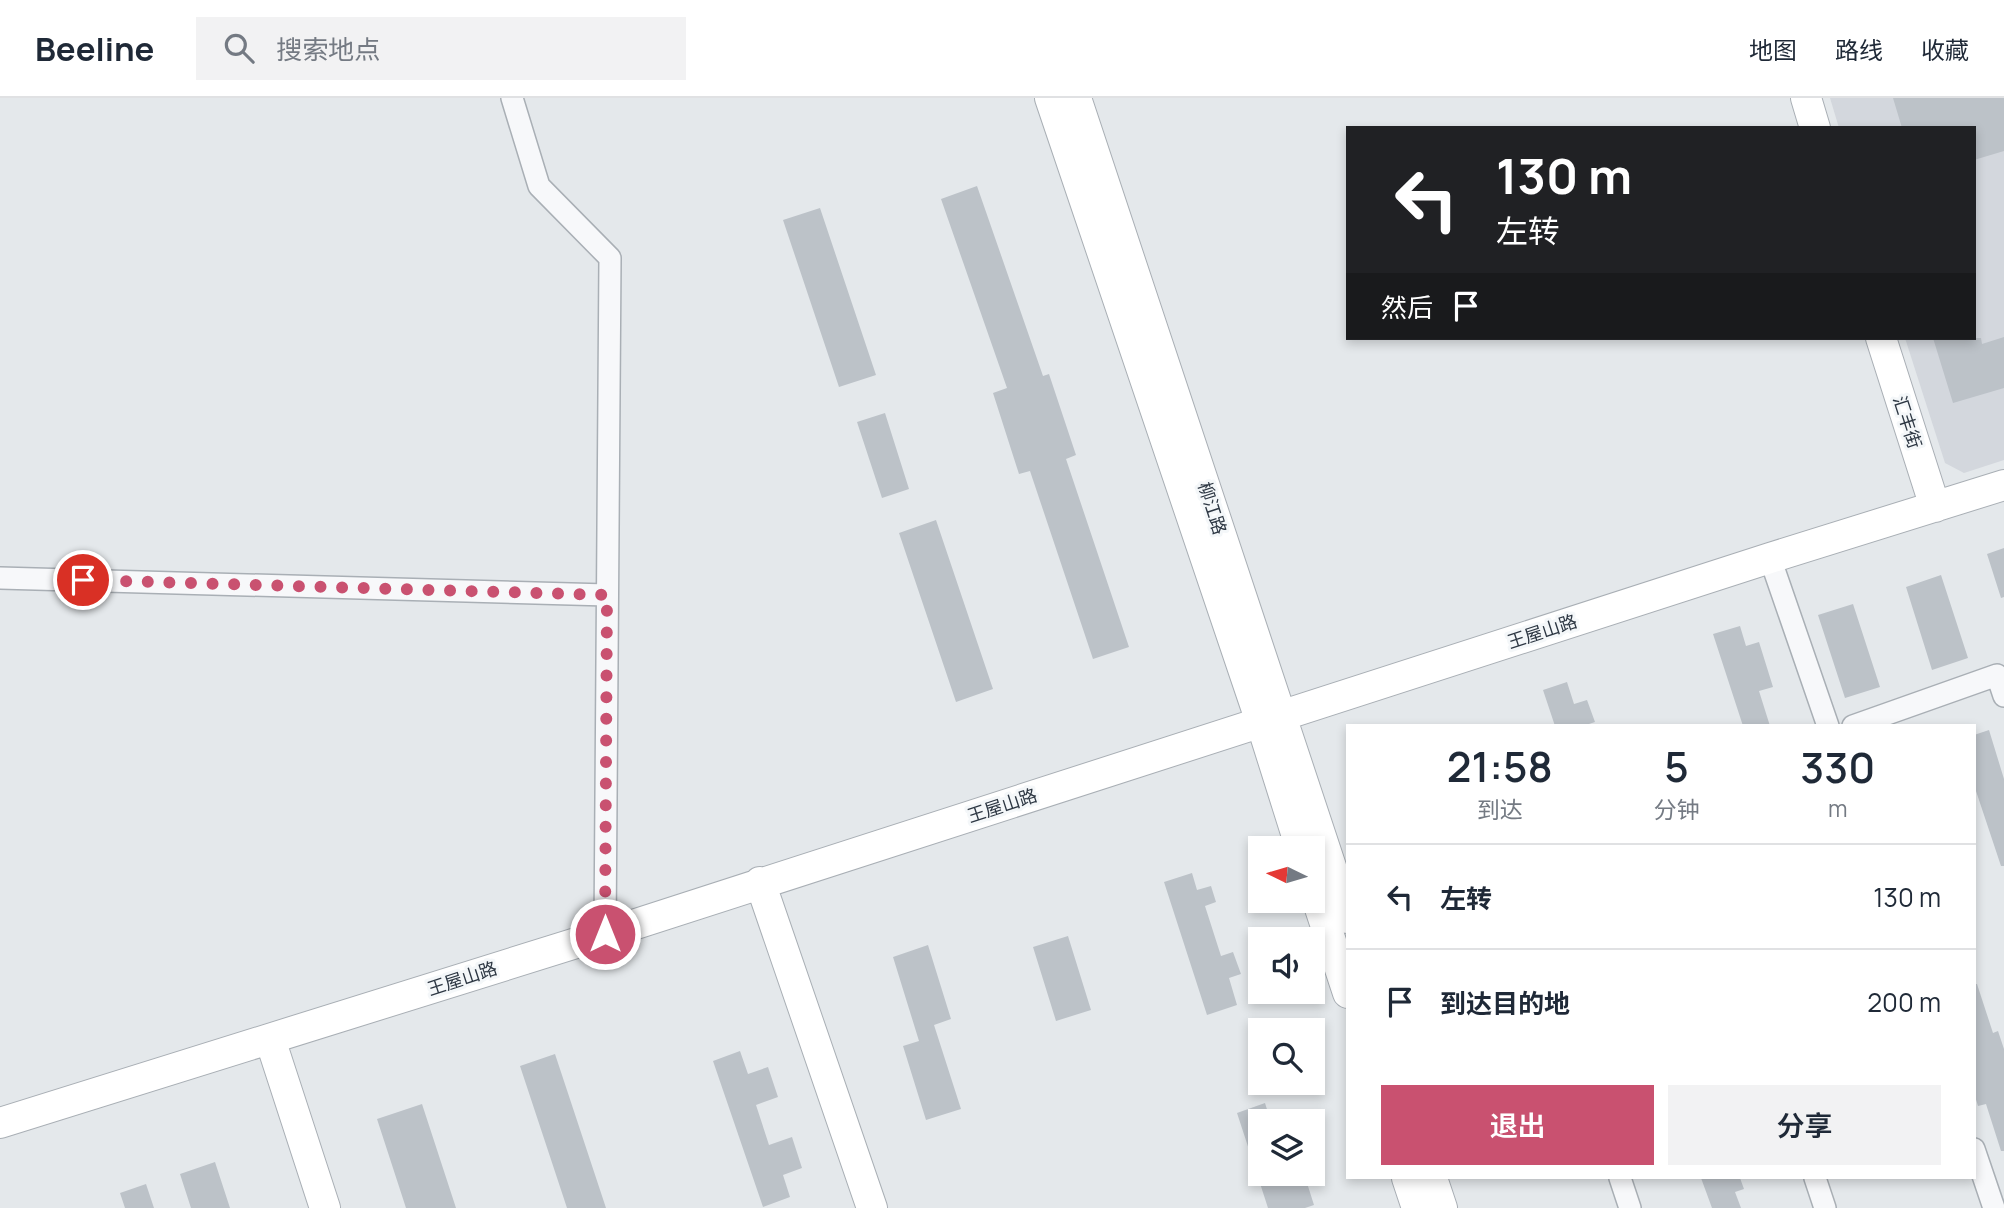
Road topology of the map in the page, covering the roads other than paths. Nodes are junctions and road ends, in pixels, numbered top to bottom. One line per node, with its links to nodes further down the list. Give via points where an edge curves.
1 (512, 98): 11 (street, via 539,186 610,258)
2 (1050, 98): 13 (street, 柳江路)
3 (1076, 98): 13 (street, 柳江路)
4 (1806, 98): 5 (street)
5 (1814, 126)
6 (1882, 340): 8 (street, 汇丰街)
7 (2004, 485): 8 (street, 王屋山路)
8 (1935, 507): 9 (street, 王屋山路)
9 (1770, 558): 13 (street, 王屋山路); 14 (street)
10 (0, 578): 11 (street)
11 (607, 595): 20 (street)
12 (2004, 696): 15 (street, via 1997,675)
13 (1271, 718): 16 (street, 柳江路); 17 (street, 王屋山路); 18 (street, 柳江路)
14 (1827, 724)
15 (1859, 724)
16 (1298, 836)
17 (761, 882): 20 (street, 王屋山路); 30 (street)
18 (1346, 913)
19 (1322, 914): 21 (street)
20 (605, 934): 22 (street, 王屋山路)
21 (1346, 987)
22 (270, 1039): 23 (street, 王屋山路); 29 (street)
23 (0, 1123)
24 (1976, 1155): 35 (street)
25 (1407, 1179): 31 (street)
26 (1432, 1179): 32 (street)
27 (1619, 1179): 33 (street)
28 (1815, 1179): 34 (street)
29 (325, 1208)
30 (872, 1208)
31 (1417, 1208)
32 (1441, 1208)
33 (1630, 1208)
34 (1825, 1208)
35 (1994, 1208)

